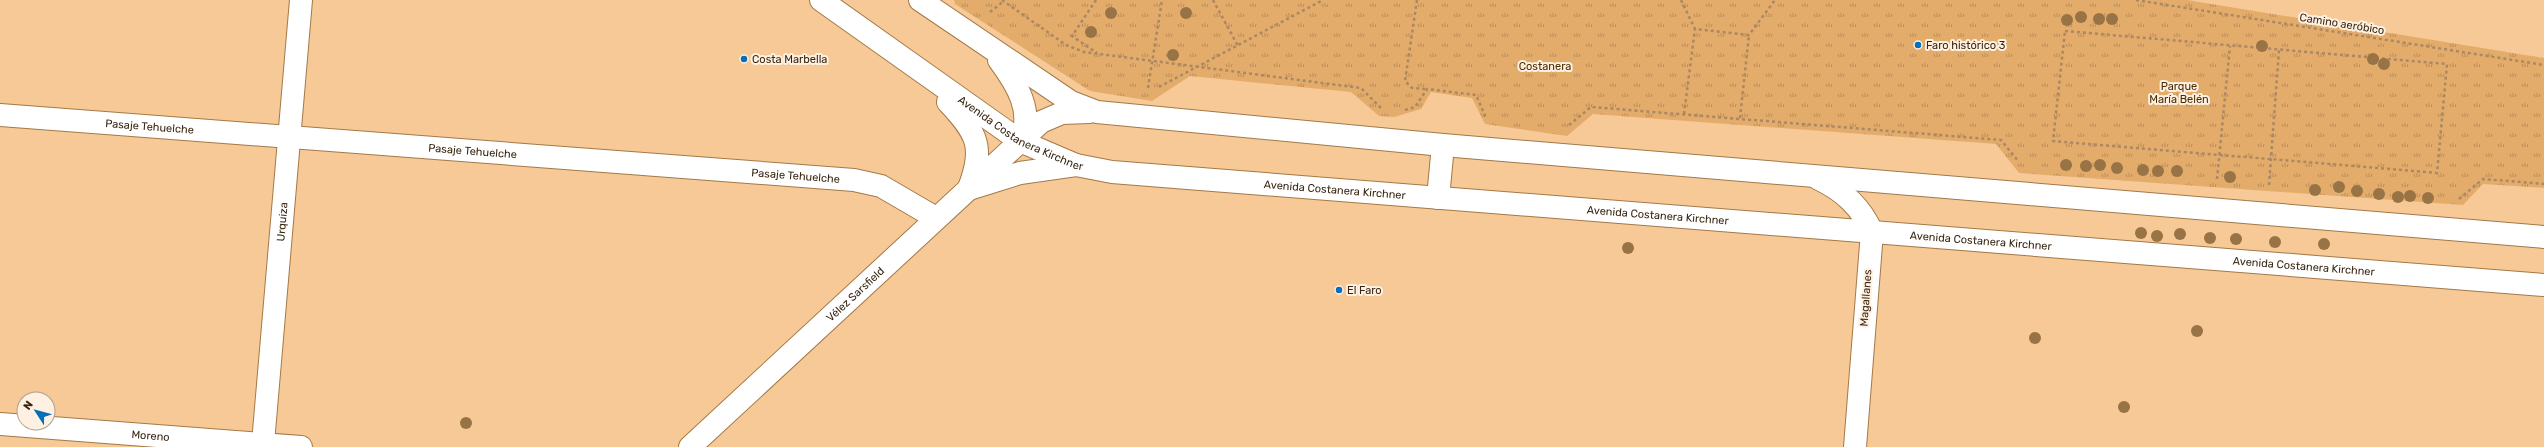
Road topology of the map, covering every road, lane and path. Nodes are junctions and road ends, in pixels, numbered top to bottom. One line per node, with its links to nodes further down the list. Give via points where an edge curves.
1 (301, 0): 33 (street, Urquiza)
2 (821, 0): 23 (street, Avenida Costanera Kirchner)
3 (920, 0): 17 (street)
4 (1002, 0): 19 (path, via 1066,45 1084,52)
5 (1096, 0): 19 (path, via 1072,36)
6 (1162, 0): 20 (path)
7 (1213, 0): 15 (path)
8 (1323, 0): 15 (path)
9 (1417, 0): 24 (path, via 1405,81 1412,88)
10 (1681, 0): 13 (path)
11 (1775, 0): 14 (path)
12 (2136, 0): 21 (path, Camino aeróbico)
13 (1695, 29): 14 (path); 29 (path)
14 (1750, 35): 30 (path)
15 (1238, 46): 22 (path)
16 (2230, 46): 18 (path); 36 (path); 36 (path, via 2066,31 2053,141)
17 (989, 48): 26 (street, via 1071,102); 34 (street, via 1020,94 1026,113 1026,130)
18 (2279, 50): 37 (path); 37 (path, via 2447,64 2437,173)
19 (1099, 54): 20 (path)
20 (1154, 62): 22 (path); 22 (path, via 1147,92)
21 (2544, 65)
22 (1197, 68): 25 (path, via 1360,88)
23 (922, 73): 34 (street, Avenida Costanera Kirchner); 48 (street, via 967,122 975,140 978,166)
24 (1426, 89): 27 (path, via 1415,107); 31 (path, via 1476,94)
25 (1384, 111)
26 (1097, 112): 34 (street, Vélez Sarsfield, via 1062,113 1041,122); 35 (street)
27 (1399, 112)
28 (0, 114): 33 (street, Pasaje Tehuelche)
29 (1684, 114): 30 (path); 32 (path, via 1590,107)
30 (1740, 118): 39 (path, via 2001,140)
31 (1487, 120)
32 (1568, 126)
33 (290, 137): 52 (street, Pasaje Tehuelche, via 854,180 881,186); 57 (street, Urquiza)
34 (1020, 140): 38 (street, Avenida Costanera Kirchner); 48 (street, Vélez Sarsfield)
35 (1443, 145): 40 (street); 49 (street)
36 (2220, 156): 37 (path); 42 (path)
37 (2269, 160): 45 (path)
38 (1076, 165): 48 (street, via 1020,174); 49 (street, Avenida Costanera Kirchner, via 1112,172)
39 (2021, 166)
40 (1814, 176): 51 (street); 53 (street, via 1834,186 1851,200 1864,215)
41 (2209, 180): 42 (path)
42 (2217, 180): 43 (path)
43 (2224, 181)
44 (2261, 184): 45 (path)
45 (2269, 184): 47 (path); 51 (path)
46 (2544, 184): 50 (path, via 2483,179 2461,199)
47 (2276, 185)
48 (969, 189): 52 (street, Vélez Sarsfield)
49 (1438, 198): 53 (street, Avenida Costanera Kirchner)
50 (2453, 198)
51 (2266, 214): 54 (street)
52 (936, 218): 59 (street, Vélez Sarsfield)
53 (1872, 232): 55 (street, Avenida Costanera Kirchner); 60 (street, Magallanes)
54 (2544, 237)
55 (2544, 285)
56 (0, 424): 57 (street, Moreno)
57 (263, 443): 58 (street, Moreno)
58 (301, 447)
59 (690, 447)
60 (1855, 447)

